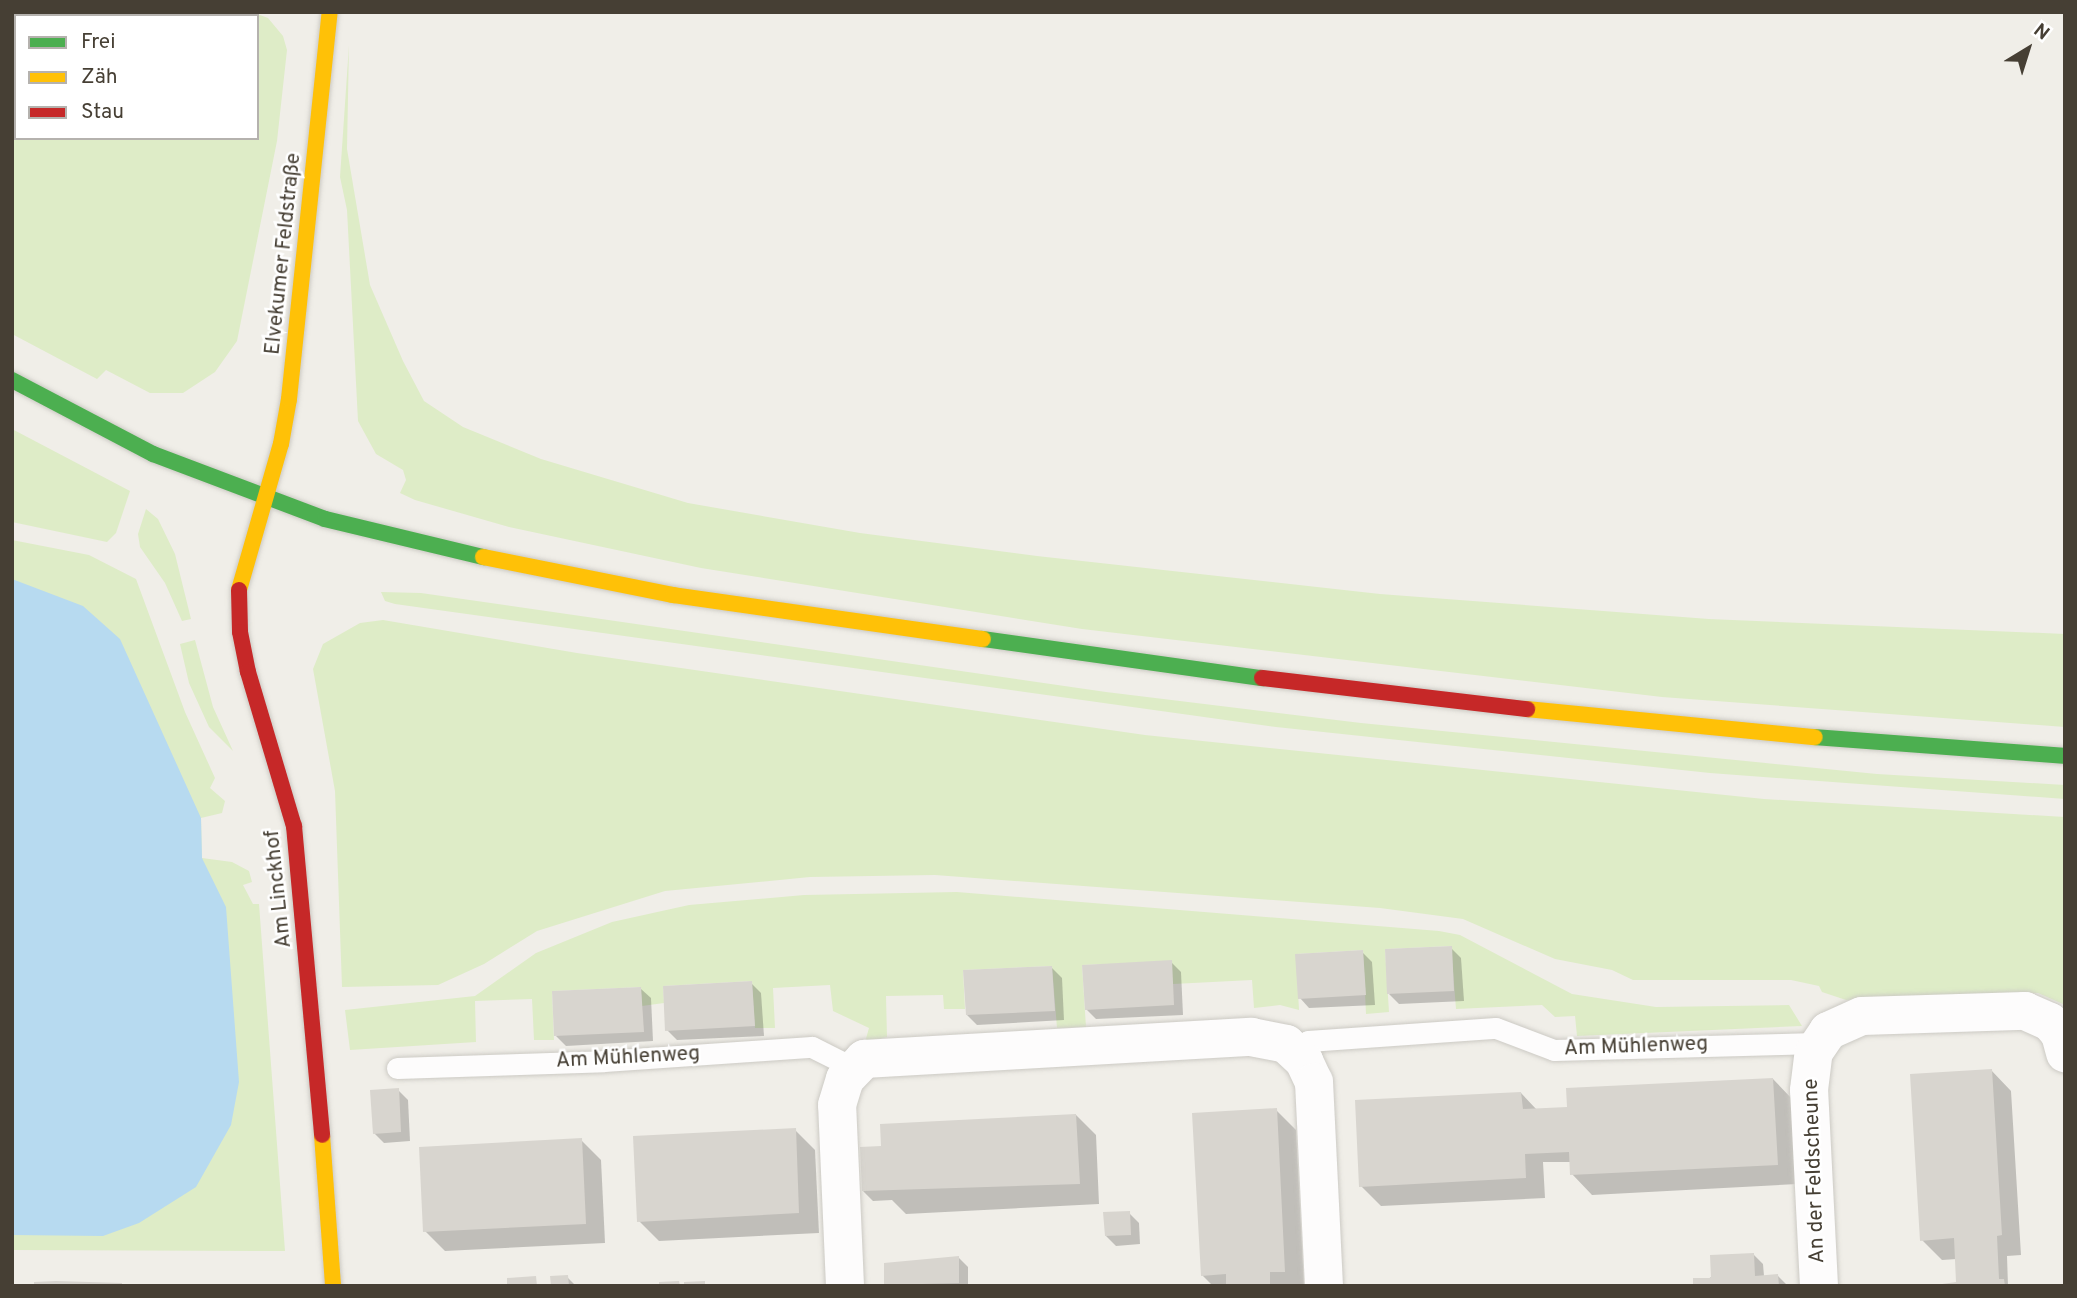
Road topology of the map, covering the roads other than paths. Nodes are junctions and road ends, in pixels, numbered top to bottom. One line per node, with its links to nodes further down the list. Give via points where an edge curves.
1 (330, 12): 3 (main road, Elvekumer Feldstraße, via 289,398)
2 (12, 380): 3 (main road, via 131,444)
3 (264, 498): 4 (main road, via 406,541 673,595 1084,656 1497,709); 10 (main road, Am Linckhof, via 239,585 240,632 294,826 313,1001)
4 (2065, 756)
5 (1818, 1043): 6 (lane, Am Mühlenweg, via 1554,1050 1496,1028 1308,1041); 7 (street, via 1836,1024 1862,1016 2025,1011 2050,1022 2060,1034); 13 (street, An der Feldscheune, via 1809,1090)
6 (1293, 1050): 9 (street, via 1275,1040 1251,1037 873,1056); 12 (street, via 1314,1082)
7 (2065, 1053)
8 (397, 1068): 9 (lane, Am Mühlenweg, via 604,1061 812,1046)
9 (854, 1068): 11 (street, via 840,1090 836,1119)
10 (332, 1286)
11 (845, 1286)
12 (1324, 1286)
13 (1819, 1286)

